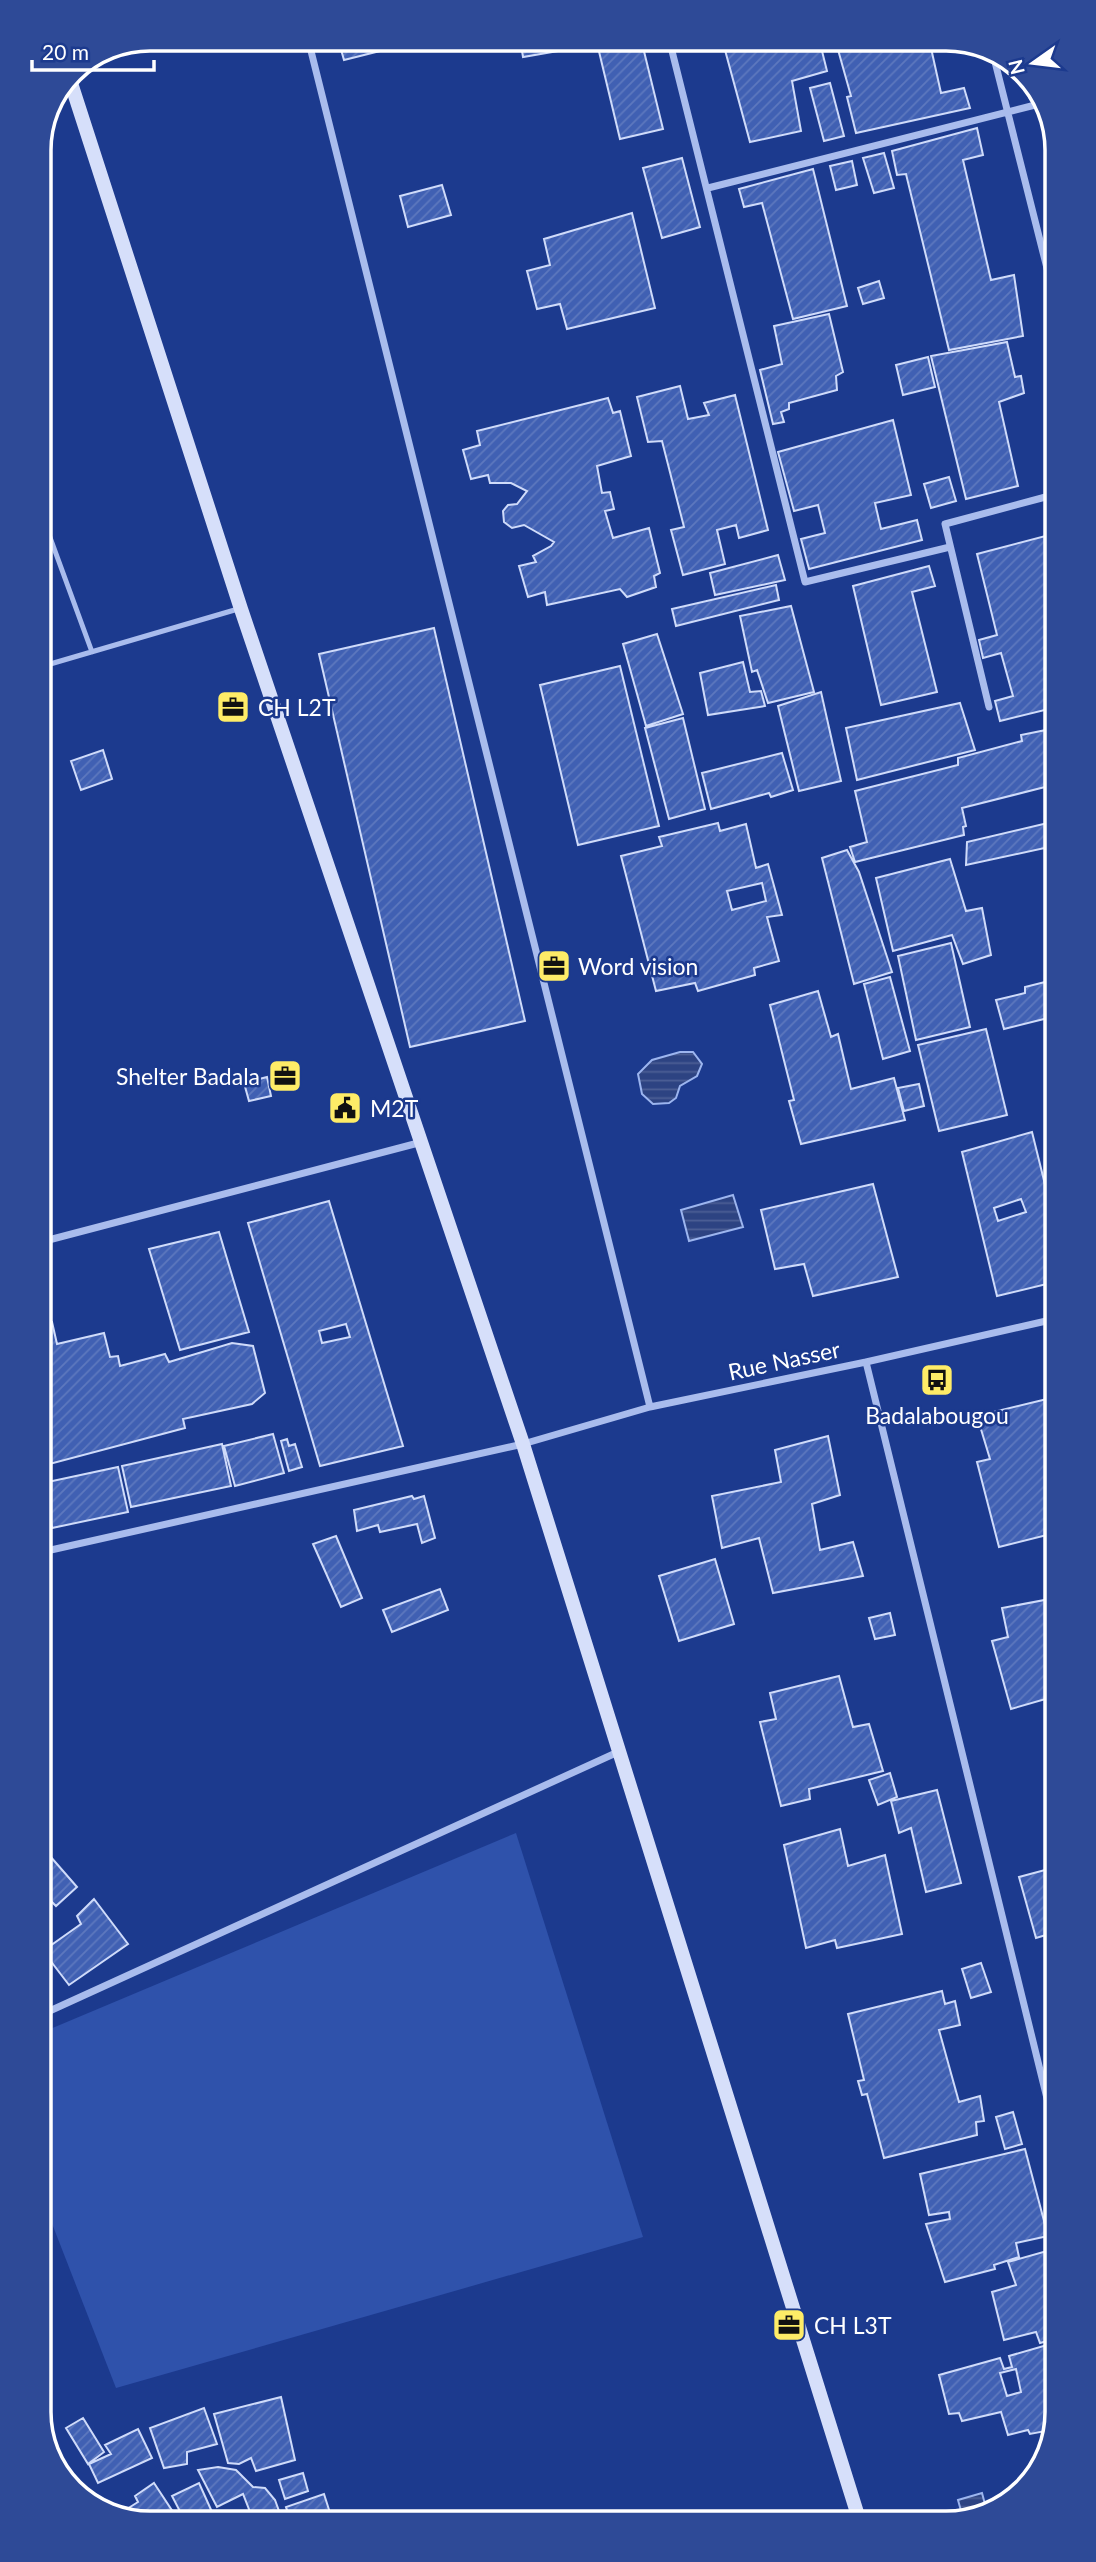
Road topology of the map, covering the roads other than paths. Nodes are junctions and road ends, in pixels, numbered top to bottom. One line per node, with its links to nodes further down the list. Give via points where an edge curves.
1 (311, 51): 20 (street)
2 (671, 51): 7 (street)
3 (994, 63): 6 (street)
4 (73, 88): 12 (street)
5 (1034, 105): 6 (street)
6 (1007, 112): 7 (street); 8 (street)
7 (708, 188): 11 (street, via 805,582)
8 (1045, 261)
9 (1045, 497): 11 (street, via 945,524)
10 (51, 540): 13 (lane)
11 (950, 547): 15 (street)
12 (241, 609): 13 (lane); 16 (street)
13 (92, 652): 14 (lane)
14 (51, 664)
15 (989, 707)
16 (422, 1142): 17 (street); 21 (street)
17 (51, 1239)
18 (1045, 1321): 19 (street, Rue Nasser)
19 (866, 1362): 20 (street, Rue Nasser); 25 (street)
20 (650, 1407): 21 (street, Rue Nasser)
21 (523, 1444): 22 (street, Rue Nasser); 23 (street)
22 (51, 1550)
23 (618, 1752): 24 (street); 26 (street)
24 (51, 2010)
25 (1045, 2090)
26 (857, 2511)

